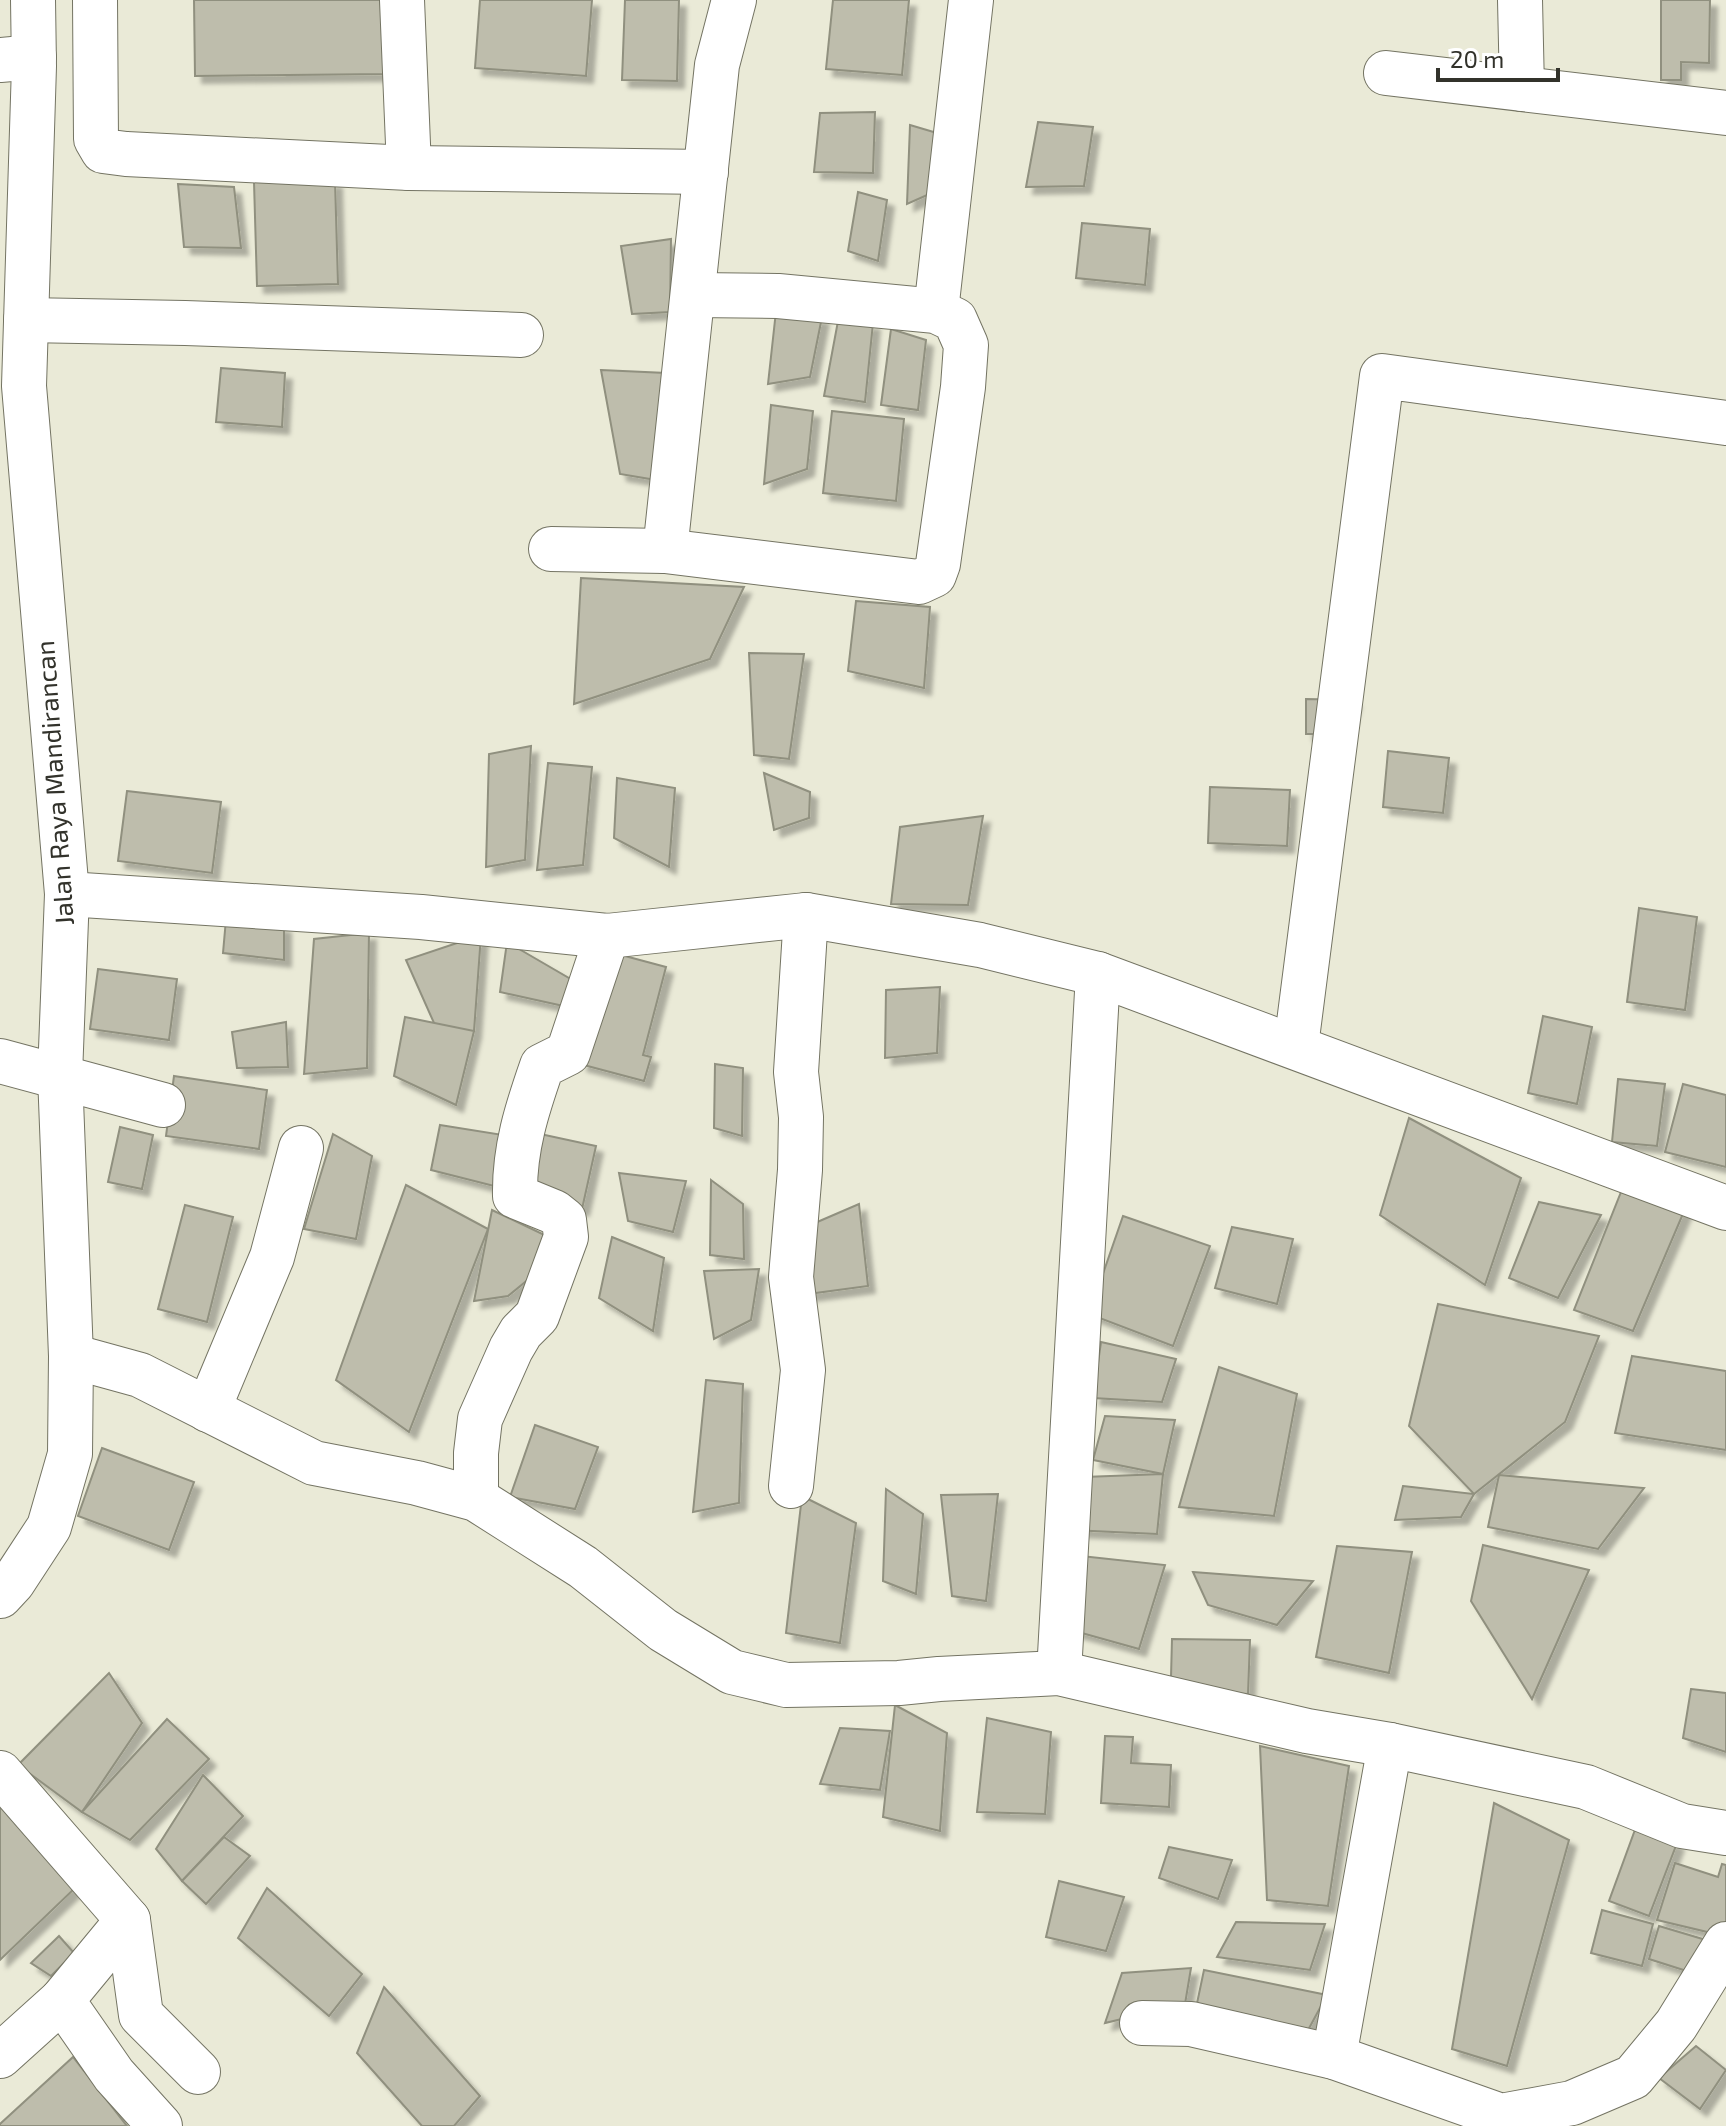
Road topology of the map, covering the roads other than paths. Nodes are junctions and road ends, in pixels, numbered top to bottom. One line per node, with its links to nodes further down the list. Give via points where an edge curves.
1 (33, 0): 8 (street, Jalan Raya Mandirancan)
2 (95, 0): 13 (street, via 96,139 103,151)
3 (402, 0): 13 (street)
4 (707, 0): 9 (street)
5 (734, 0): 9 (street)
6 (971, 0): 16 (street)
7 (1520, 0): 11 (street)
8 (17, 59): 17 (street, Jalan Raya Mandirancan)
9 (717, 65): 14 (street)
10 (1386, 73): 11 (street)
11 (1522, 89): 12 (street)
12 (1726, 113)
13 (409, 168): 14 (street)
14 (706, 172): 15 (street)
15 (694, 295): 16 (street, via 778,296); 22 (street)
16 (936, 311): 22 (street, via 955,320 966,345 934,575 919,582)
17 (26, 320): 18 (street); 19 (street, Jalan Raya Mandirancan)
18 (521, 335)
19 (12, 387): 23 (street, Jalan Raya Mandirancan)
20 (1726, 423): 27 (street, via 1382,376)
21 (551, 549): 22 (street)
22 (665, 551)
23 (67, 894): 25 (street, via 421,917); 29 (street, Jalan Raya Mandirancan)
24 (806, 915): 25 (street); 26 (street, via 980,945); 35 (street, via 796,1072 800,1170 791,1277 803,1370)
25 (607, 936): 36 (street, via 568,1053 542,1066 518,1139 515,1196 564,1220 566,1237 537,1316 511,1349 480,1419)
26 (1098, 974): 27 (street); 38 (street)
27 (1296, 1046): 32 (street)
28 (0, 1061): 29 (street)
29 (60, 1075): 30 (street); 33 (street, Jalan Raya Mandirancan)
30 (163, 1105)
31 (301, 1148): 34 (street, via 272,1257)
32 (1726, 1208)
33 (71, 1356): 34 (street, via 140,1375); 37 (street, Jalan Raya Mandirancan, via 70,1454 49,1527)
34 (208, 1410): 36 (street, via 314,1463)
35 (791, 1486)
36 (476, 1499): 38 (street, via 732,1672 786,1685)
37 (0, 1596)
38 (1059, 1673): 39 (street)
39 (1390, 1745): 41 (street, via 1586,1787 1682,1826); 47 (street)
40 (0, 1773): 42 (street)
41 (1726, 1833)
42 (128, 1920): 44 (street); 48 (street, via 141,2015)
43 (1726, 1944): 49 (street, via 1676,2025 1633,2077 1572,2103)
44 (62, 2000): 46 (street); 50 (street, via 114,2075)
45 (1142, 2023): 47 (street, via 1191,2024)
46 (0, 2056)
47 (1334, 2057): 49 (street)
48 (198, 2072)
49 (1502, 2121)
50 (160, 2126)

